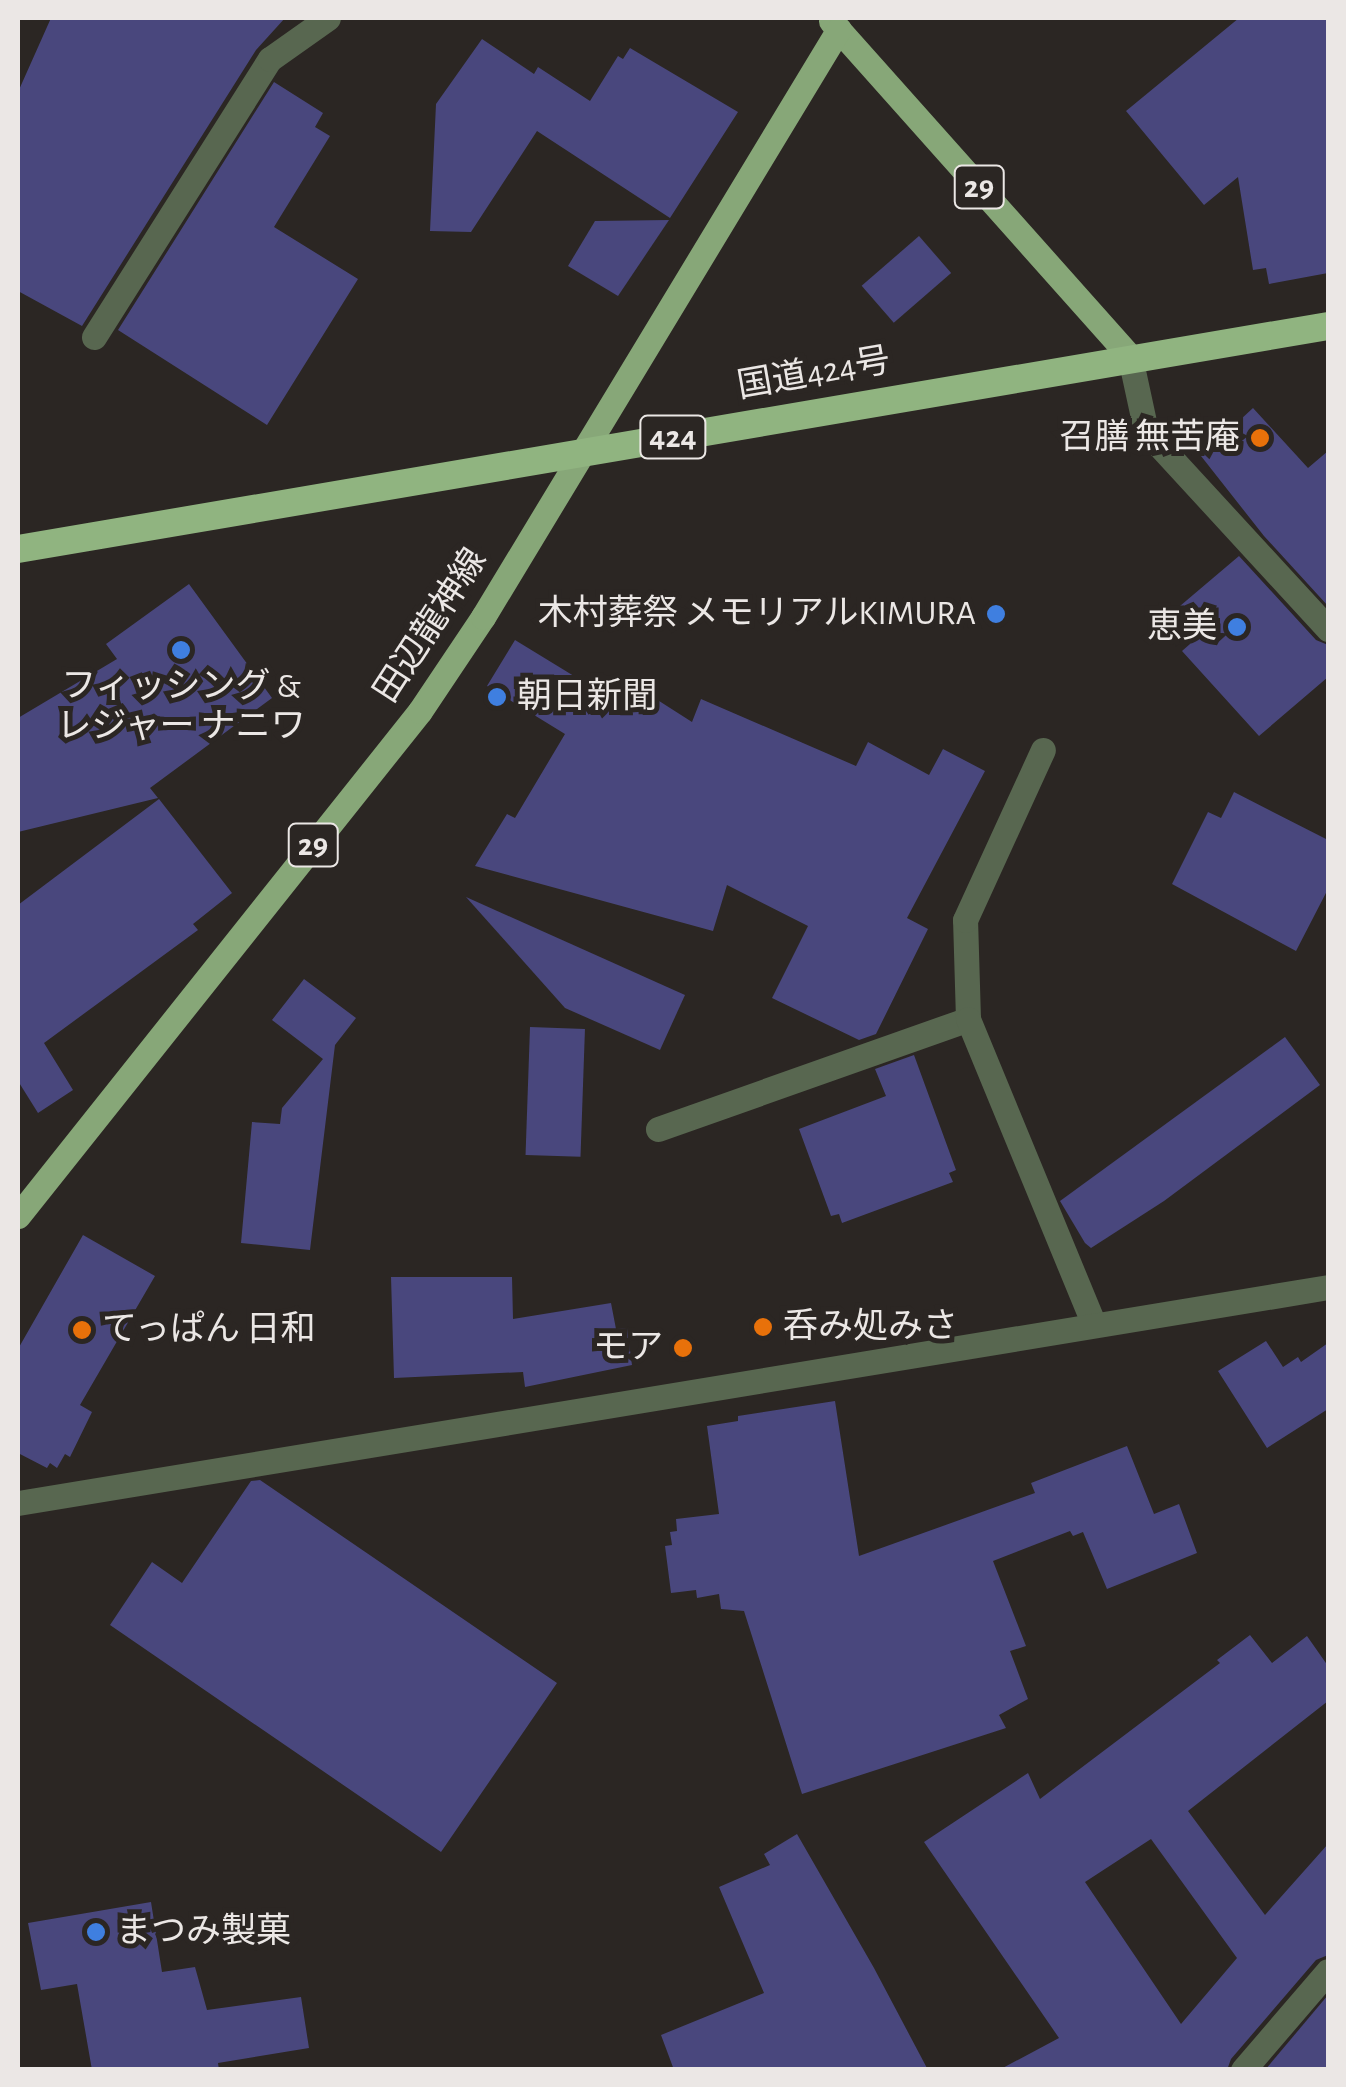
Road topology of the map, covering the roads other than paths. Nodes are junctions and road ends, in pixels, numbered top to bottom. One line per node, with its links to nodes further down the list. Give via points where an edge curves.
1 (328, 18): 4 (street, via 270,60)
2 (834, 23): 5 (main road, 田辺龍神線 / 29); 6 (main road, 田辺龍神線)
3 (1328, 326): 5 (highway, 国道424号 / 424)
4 (94, 337)
5 (1130, 357): 6 (highway, 国道424号 / 424); 8 (street, via 1146,431)
6 (579, 454): 7 (highway, 国道424号 / 424); 12 (main road, 田辺龍神線 / 29, via 420,711)
7 (18, 549)
8 (1328, 630)
9 (1043, 750): 10 (street, via 965,920)
10 (968, 1019): 11 (street); 14 (street)
11 (658, 1129)
12 (18, 1216)
13 (1328, 1286): 14 (street)
14 (1094, 1325): 15 (street)
15 (18, 1503)
16 (1328, 1972): 17 (street)
17 (1243, 2070)

